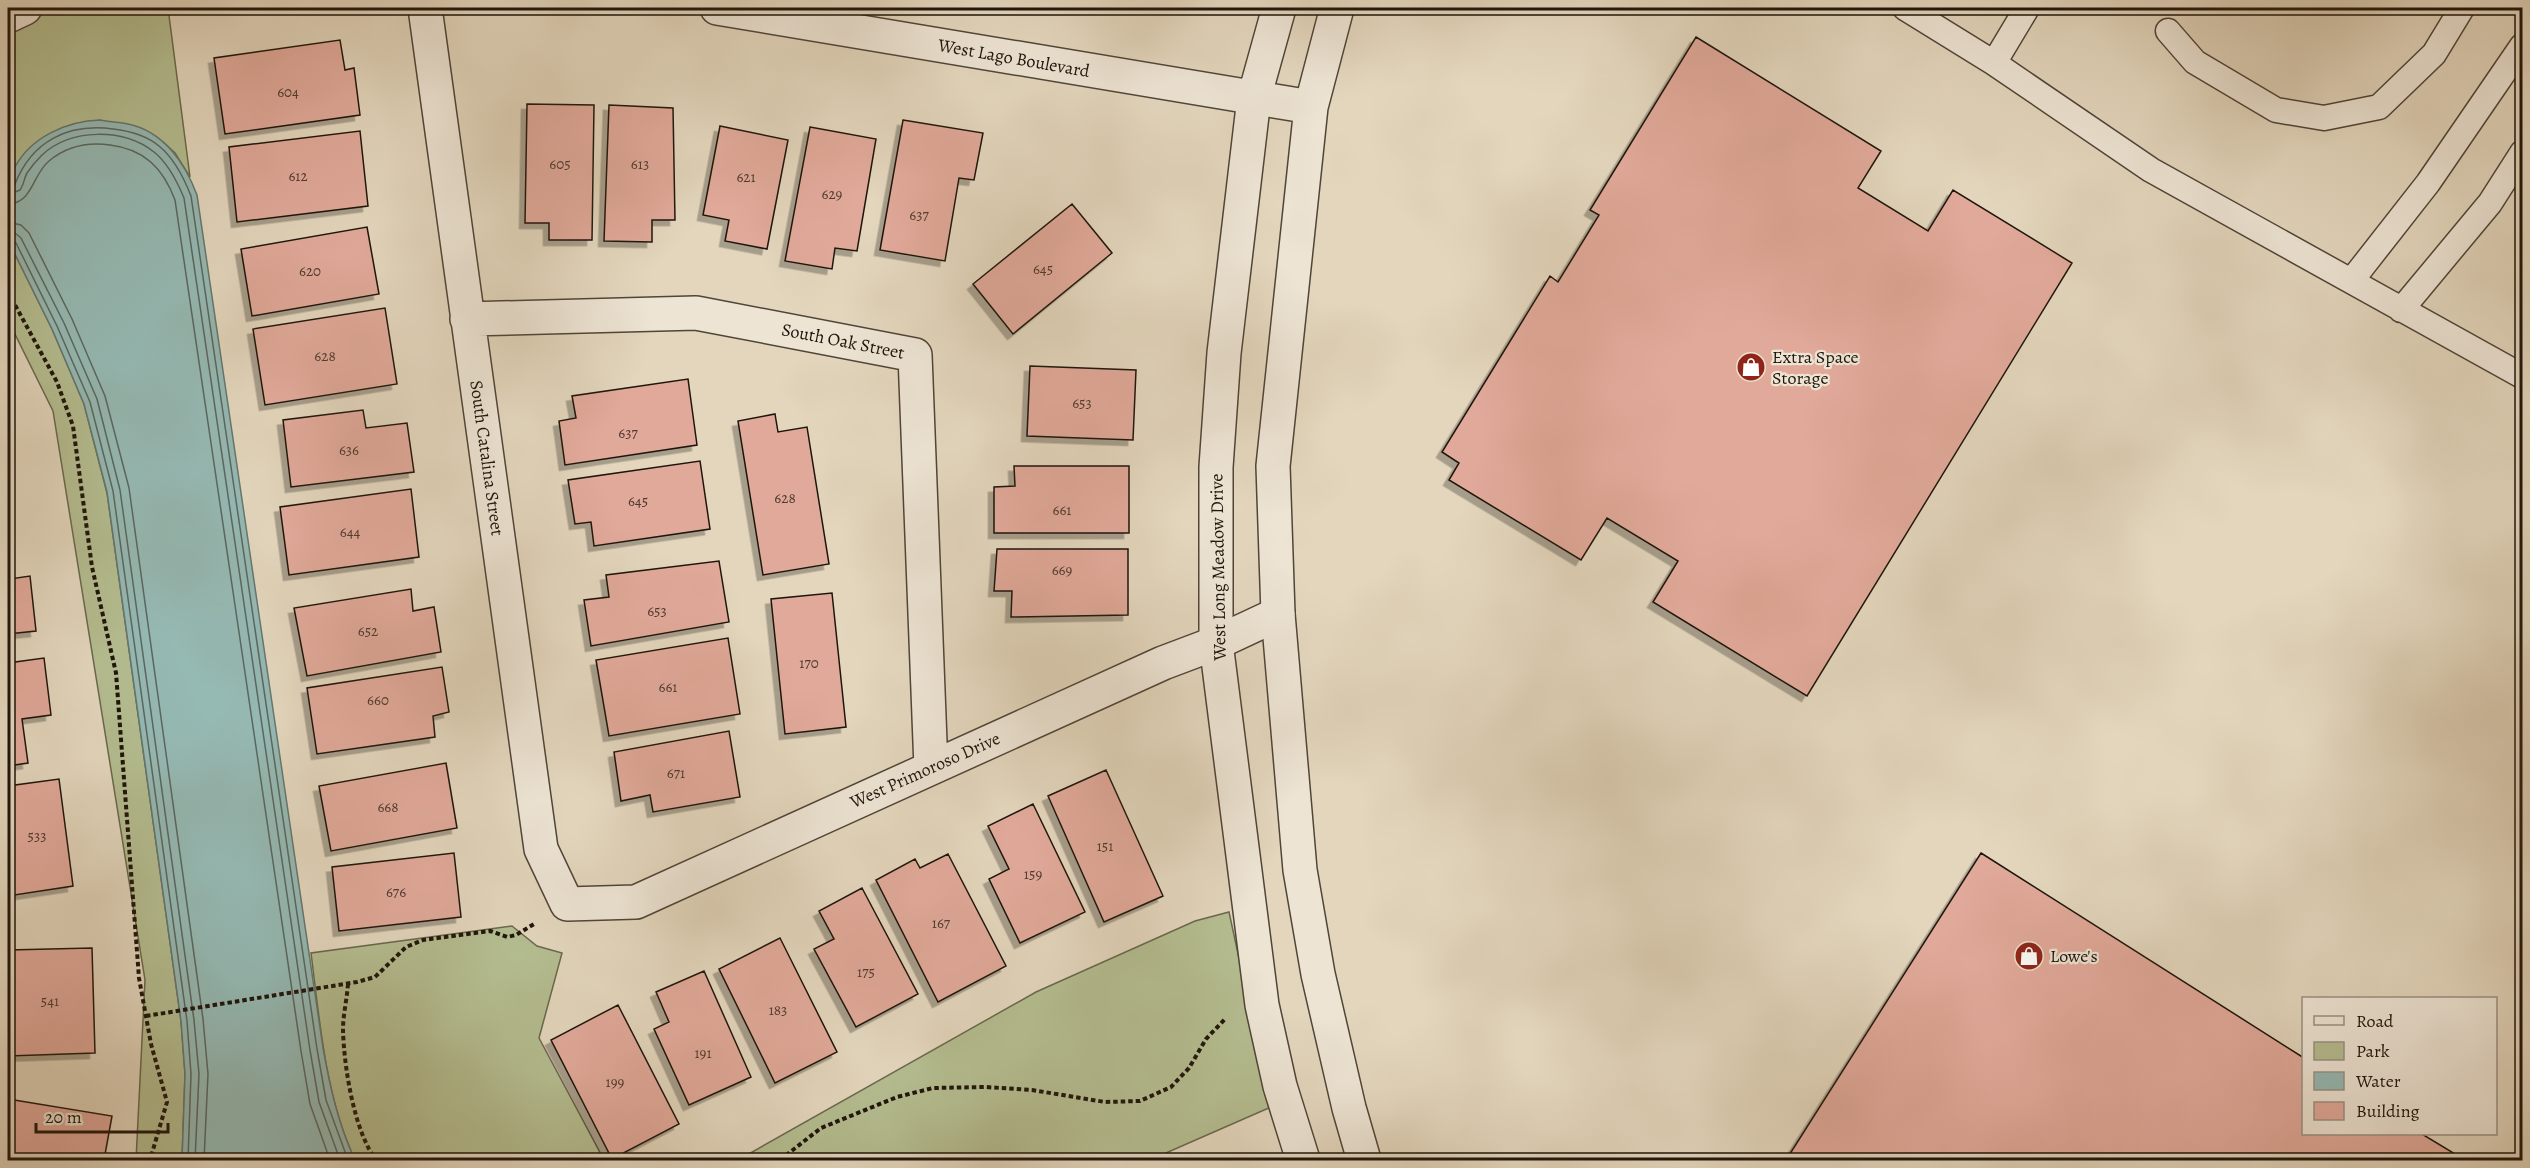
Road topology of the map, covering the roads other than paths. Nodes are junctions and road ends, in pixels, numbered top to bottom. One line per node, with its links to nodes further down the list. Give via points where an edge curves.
1 (25, 8): 9 (street)
2 (425, 8): 18 (street, South Catalina Street)
3 (717, 8): 13 (street, West Lago Boulevard)
4 (1279, 8): 13 (street, West Long Meadow Drive)
5 (1337, 8): 14 (street)
6 (1905, 8): 12 (lane)
7 (2027, 8): 12 (lane)
8 (2462, 8): 10 (lane, via 2434,54 2379,107 2324,118 2276,110 2195,62)
9 (8, 16)
10 (2168, 31)
11 (2523, 46): 16 (lane, via 2428,183)
12 (1994, 63): 16 (lane, via 2151,170)
13 (1254, 98): 14 (street, West Lago Boulevard); 21 (street, West Long Meadow Drive, via 1224,353 1216,467)
14 (1311, 107): 20 (street, via 1273,466)
15 (2523, 153): 17 (lane, via 2490,202)
16 (2352, 280): 17 (lane)
17 (2402, 310): 19 (lane)
18 (467, 319): 22 (street, South Oak Street, via 696,313 915,355); 23 (street, South Catalina Street, via 541,849)
19 (2523, 376)
20 (1278, 614): 21 (street, West Primoroso Drive); 25 (street, via 1300,870 1318,974)
21 (1216, 643): 22 (street, West Primoroso Drive); 24 (street, West Long Meadow Drive, via 1262,1005 1280,1086)
22 (931, 768): 23 (street, West Primoroso Drive, via 636,902)
23 (567, 904)
24 (1303, 1161)
25 (1364, 1161)

